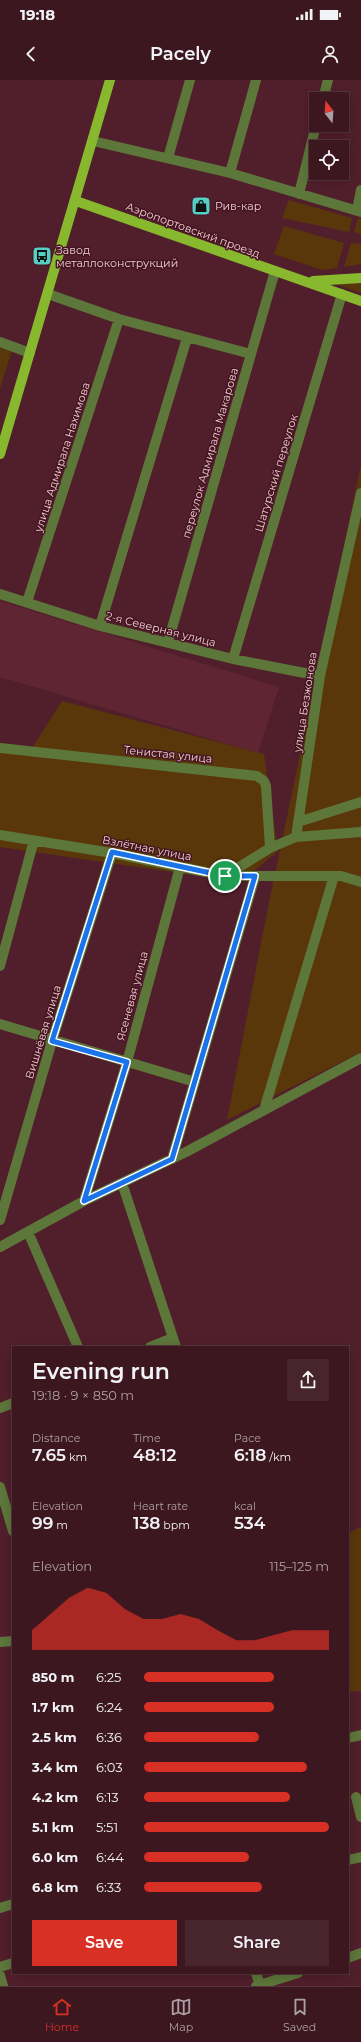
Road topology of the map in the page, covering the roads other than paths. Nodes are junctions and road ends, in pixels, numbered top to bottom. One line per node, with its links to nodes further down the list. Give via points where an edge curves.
1 (110, 80): 7 (main road)
2 (190, 80): 8 (street)
3 (256, 80): 9 (street)
4 (328, 80): 5 (street)
5 (325, 92)
6 (314, 132): 11 (street)
7 (93, 141): 8 (street); 12 (main road)
8 (168, 158): 9 (street)
9 (230, 173): 11 (street)
10 (361, 190): 13 (street)
11 (299, 194): 13 (street)
12 (76, 201): 14 (main road, Аэропортовский проезд); 17 (main road)
13 (359, 211)
14 (274, 271): 16 (main road, Аэропортовский проезд); 24 (street, переулок Адмирала Макарова)
15 (361, 278): 16 (main road)
16 (303, 280): 18 (main road)
17 (48, 294): 20 (street); 23 (main road)
18 (342, 294): 19 (main road); 31 (street, Шатурский переулок)
19 (361, 301)
20 (119, 319): 21 (street); 28 (street, улица Адмирала Нахимова)
21 (187, 338): 24 (street); 29 (street)
22 (0, 342): 23 (street)
23 (30, 353): 25 (main road)
24 (250, 354): 30 (street, переулок Адмирала Макарова)
25 (0, 453)
26 (361, 493): 32 (street, улица Безжонова)
27 (0, 594): 28 (street, 2-я Северная улица)
28 (27, 602): 29 (street, 2-я Северная улица)
29 (100, 626): 30 (street, 2-я Северная улица)
30 (168, 642): 31 (street, 2-я Северная улица)
31 (233, 659): 32 (street, 2-я Северная улица)
32 (320, 676): 35 (street, улица Безжонова)
33 (0, 748): 40 (street, Тенистая улица, via 257,776 266,786)
34 (361, 802): 35 (street)
35 (298, 822): 38 (street, улица Безжонова)
36 (361, 832): 38 (street)
37 (0, 834): 39 (street, Взлётная улица)
38 (296, 837): 40 (street)
39 (34, 840): 41 (street, Взлётная улица); 48 (street)
40 (270, 848): 44 (street)
41 (112, 852): 42 (street, Взлётная улица); 50 (street, Вишнёвая улица)
42 (180, 867): 44 (street, Взлётная улица); 52 (street, Ясеневая улица)
43 (361, 874): 46 (street)
44 (225, 876): 45 (street, Взлётная улица)
45 (255, 876): 46 (street, Взлётная улица); 53 (street)
46 (338, 876): 47 (street, Взлётная улица); 54 (street)
47 (361, 882)
48 (0, 966)
49 (0, 1024): 50 (street)
50 (52, 1041): 52 (street); 58 (street, Вишнёвая улица)
51 (361, 1058): 54 (street)
52 (127, 1062): 53 (street); 57 (street, Ясеневая улица)
53 (195, 1082): 55 (street)
54 (264, 1110): 55 (street)
55 (172, 1159): 56 (street)
56 (122, 1183): 57 (street); 61 (street)
57 (84, 1201): 59 (street)
58 (0, 1220)
59 (28, 1232): 60 (street); 62 (street)
60 (0, 1247)
61 (174, 1343): 63 (street)
62 (78, 1346)
63 (156, 1346)
64 (12, 1403): 65 (street)
65 (0, 1408)
66 (0, 1486): 67 (street)
67 (12, 1528)
68 (12, 1641): 69 (street)
69 (0, 1642)
70 (361, 1735): 71 (street)
71 (349, 1738)
72 (356, 1797): 73 (street)
73 (361, 1817)
74 (361, 1857): 75 (street)
75 (349, 1860)
76 (12, 1904): 77 (street)
77 (0, 1908)
78 (361, 1954): 79 (street)
79 (349, 1958)
80 (12, 1963): 81 (street)
81 (0, 1967)
82 (256, 1974): 86 (street)
83 (295, 1974): 86 (street)
84 (0, 1975): 85 (street)
85 (3, 1986)
86 (258, 1986)

